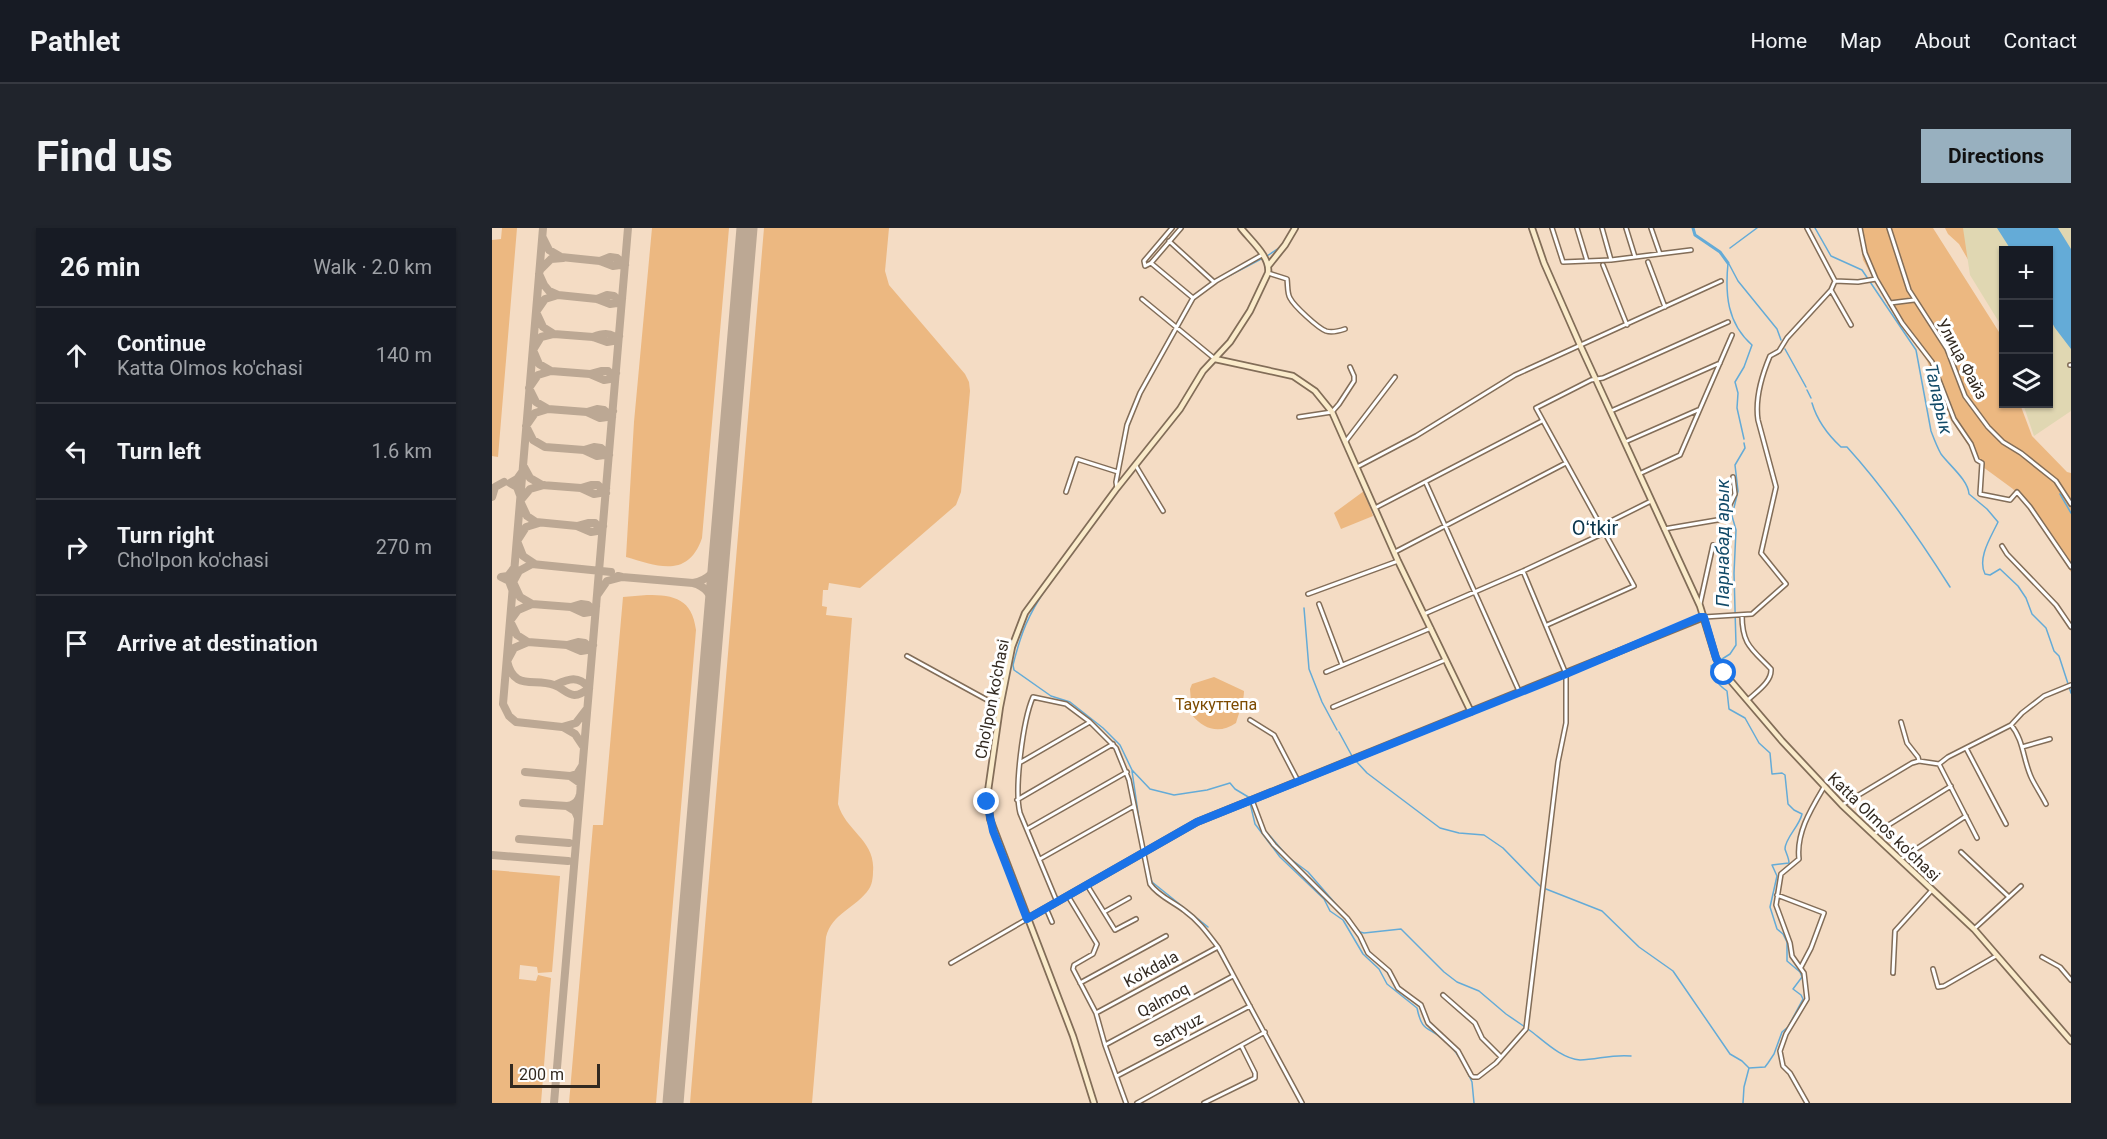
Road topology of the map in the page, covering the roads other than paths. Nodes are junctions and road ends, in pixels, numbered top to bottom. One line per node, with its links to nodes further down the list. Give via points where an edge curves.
1 (1172, 228): 22 (street, via 1144,261 1147,267)
2 (1181, 228): 14 (street)
3 (1241, 228): 17 (street)
4 (1295, 228): 23 (street)
5 (1532, 228): 42 (street, Katta Olmos ko'chasi)
6 (1552, 228): 20 (street, via 1563,262)
7 (1577, 228): 20 (street)
8 (1602, 228): 19 (street)
9 (1626, 228): 18 (street)
10 (1651, 228): 16 (street)
11 (1807, 228): 26 (street)
12 (1860, 228): 27 (street)
13 (1889, 228): 33 (street, Улица Файз)
14 (1169, 241): 22 (street); 29 (street)
15 (1691, 250): 16 (street)
16 (1660, 254): 18 (street)
17 (1264, 257): 23 (street); 29 (street)
18 (1635, 257): 19 (street)
19 (1611, 260): 20 (street)
20 (1587, 261)
21 (1648, 262): 35 (street)
22 (1151, 263): 31 (street)
23 (1269, 265): 25 (street, Cho'lpon ko'chasi)
24 (1603, 266): 37 (street)
25 (1268, 273): 40 (street, via 1287,279 1293,303 1316,324 1336,332); 43 (street, Cho'lpon ko'chasi, via 1244,322)
26 (1835, 280): 27 (street); 30 (street)
27 (1872, 280): 34 (street)
28 (1721, 281): 35 (street)
29 (1214, 282): 31 (street)
30 (1831, 290): 38 (street); 83 (street, via 1767,363 1757,410 1776,487 1761,553 1786,584 1756,611)
31 (1193, 298): 39 (street)
32 (1142, 299): 39 (street)
33 (1914, 300): 34 (street); 65 (street, Улица Файз, via 1947,350 1973,407 2003,442 2056,481)
34 (1890, 303): 76 (street, via 1932,362 1954,419 1982,463 1980,494 2010,500 2017,492)
35 (1665, 307): 37 (street)
36 (1728, 322): 47 (street)
37 (1627, 325): 42 (street)
38 (1851, 325)
39 (1176, 326): 43 (street); 58 (street, via 1135,404)
40 (1345, 329)
41 (1732, 335): 44 (street)
42 (1580, 345): 47 (street, Katta Olmos ko'chasi); 57 (street, via 1515,375)
43 (1215, 359): 49 (street, via 1293,376 1315,391); 56 (street, Cho'lpon ko'chasi)
44 (1720, 363): 48 (street); 50 (street)
45 (1350, 367): 49 (street, via 1354,381)
46 (1395, 376): 53 (street)
47 (1596, 380): 50 (street, Katta Olmos ko'chasi); 52 (street, via 1536,408)
48 (1700, 409): 54 (street); 59 (street, via 1680,455)
49 (1332, 411): 51 (street); 53 (street)
50 (1611, 411): 54 (street, Katta Olmos ko'chasi)
51 (1299, 417)
52 (1542, 421): 55 (street); 61 (street)
53 (1346, 441): 57 (street)
54 (1625, 442): 59 (street, Katta Olmos ko'chasi)
55 (1566, 463): 68 (street); 69 (street)
56 (1135, 466): 62 (street, Cho'lpon ko'chasi); 67 (street)
57 (1358, 467): 66 (street)
58 (1118, 472): 62 (street); 63 (street, via 1077,459)
59 (1640, 474): 64 (street, Katta Olmos ko'chasi)
60 (1733, 477): 70 (street, via 1735,494 1723,519)
61 (1426, 483): 66 (street); 68 (street)
62 (1117, 488): 96 (street, Cho'lpon ko'chasi, via 1025,613 1012,647)
63 (1066, 492)
64 (1651, 501): 69 (street); 70 (street, Katta Olmos ko'chasi)
65 (2071, 504)
66 (1375, 508): 74 (street)
67 (1162, 511)
68 (1446, 525): 74 (street); 78 (street)
69 (1601, 526): 71 (street)
70 (1664, 529): 81 (street, Katta Olmos ko'chasi)
71 (1604, 533): 77 (street); 85 (street, via 1634,586)
72 (1713, 545): 81 (street)
73 (2002, 546): 86 (street)
74 (1395, 552): 75 (street)
75 (1398, 561): 79 (street); 82 (street)
76 (2071, 567)
77 (1523, 571): 78 (street); 85 (street)
78 (1475, 591): 82 (street); 94 (street)
79 (1308, 594)
80 (1319, 604): 90 (street)
81 (1700, 606): 84 (street, Katta Olmos ko'chasi)
82 (1424, 614): 87 (street)
83 (1742, 615): 84 (street); 95 (street, via 1745,640 1771,669 1769,678)
84 (1704, 617): 92 (street); 95 (street, Katta Olmos ko'chasi, via 1719,665)
85 (1547, 626): 92 (street)
86 (2071, 627)
87 (1431, 628): 89 (street); 90 (street)
88 (907, 656): 96 (street)
89 (1446, 660): 97 (street); 98 (street)
90 (1342, 665): 91 (street)
91 (1326, 672)
92 (1566, 674): 94 (street); 160 (street, via 1566,723 1526,1029)
93 (2070, 686): 102 (street, via 2044,696)
94 (1520, 693): 98 (street)
95 (1748, 700): 113 (street, Katta Olmos ko'chasi)
96 (1000, 707): 138 (street, Cho'lpon ko'chasi, via 988,813)
97 (1333, 707)
98 (1471, 712): 111 (street)
99 (1250, 720): 111 (street, via 1274,735)
100 (1090, 722): 104 (street); 108 (street); 108 (street, via 1066,704 1033,697)
101 (1901, 722): 107 (street, via 1906,743)
102 (2011, 725): 105 (street); 106 (street)
103 (2050, 739): 105 (street)
104 (1113, 744): 110 (street); 114 (street)
105 (2022, 747): 116 (street, via 2031,777)
106 (1966, 748): 109 (street); 120 (street)
107 (1919, 761): 109 (street); 117 (street)
108 (1021, 762): 114 (street)
109 (1939, 764): 112 (street)
110 (1127, 772): 118 (street); 121 (street)
111 (1298, 782): 115 (street)
112 (1951, 786): 119 (street); 122 (street)
113 (1824, 787): 117 (street, Katta Olmos ko'chasi); 131 (street, via 1801,832 1799,859 1781,874)
114 (1017, 800): 121 (street)
115 (1252, 800): 125 (street, via 1197,822); 160 (street, via 1264,832 1274,845 1347,918 1368,953 1389,971 1396,986 1421,1005 1429,1025 1458,1051 1471,1075 1479,1077)
116 (2046, 804)
117 (1842, 805): 122 (street, Katta Olmos ko'chasi)
118 (1134, 806): 125 (street); 126 (street)
119 (1966, 816): 123 (street); 127 (street)
120 (2006, 824)
121 (1028, 829): 126 (street)
122 (1872, 835): 127 (street, Katta Olmos ko'chasi)
123 (1977, 838)
124 (1961, 852): 133 (street)
125 (1143, 853): 128 (street); 143 (street, via 1152,887 1201,924)
126 (1040, 859): 135 (street)
127 (1899, 860): 130 (street, Katta Olmos ko'chasi)
128 (1087, 885): 132 (street); 137 (street)
129 (2021, 886): 133 (street)
130 (1932, 890): 141 (street, Katta Olmos ko'chasi); 149 (street, via 1895,931)
131 (1777, 895): 147 (street, via 1776,910 1792,956); 147 (street, via 1824,913)
132 (1068, 896): 135 (street); 152 (street, via 1097,944 1093,954 1073,966)
133 (2009, 897): 141 (street)
134 (1129, 898): 137 (street)
135 (1057, 902): 136 (street)
136 (1046, 908): 138 (street); 140 (street)
137 (1104, 912): 139 (street, via 1115,930)
138 (1027, 919): 146 (street); 162 (street, Cho'lpon ko'chasi, via 1073,1036)
139 (1136, 919)
140 (1052, 922)
141 (1974, 929): 144 (street, Katta Olmos ko'chasi)
142 (1166, 936): 152 (street)
143 (1218, 947): 150 (street); 155 (street, Ko'kdala)
144 (1996, 956): 148 (street, via 1944,986 1938,987); 157 (street, Katta Olmos ko'chasi)
145 (2042, 957): 151 (street, via 2060,967)
146 (951, 963)
147 (1801, 967): 167 (street, via 1807,999 1780,1051 1783,1066)
148 (1933, 969)
149 (1893, 973)
150 (1233, 976): 154 (street); 158 (street, Qalmoq)
151 (2071, 980)
152 (1080, 983): 155 (street)
153 (1443, 995): 160 (street, via 1475,1023 1482,1038)
154 (1251, 1006): 156 (street); 161 (street, Sartyuz)
155 (1096, 1013): 158 (street)
156 (1265, 1032): 159 (street); 166 (street)
157 (2071, 1041)
158 (1105, 1046): 161 (street)
159 (1242, 1047): 164 (street); 165 (street, via 1255,1078)
160 (1501, 1057)
161 (1117, 1076): 163 (street)
162 (1094, 1103)
163 (1126, 1103)
164 (1137, 1103)
165 (1204, 1103)
166 (1302, 1103)
167 (1807, 1103)

